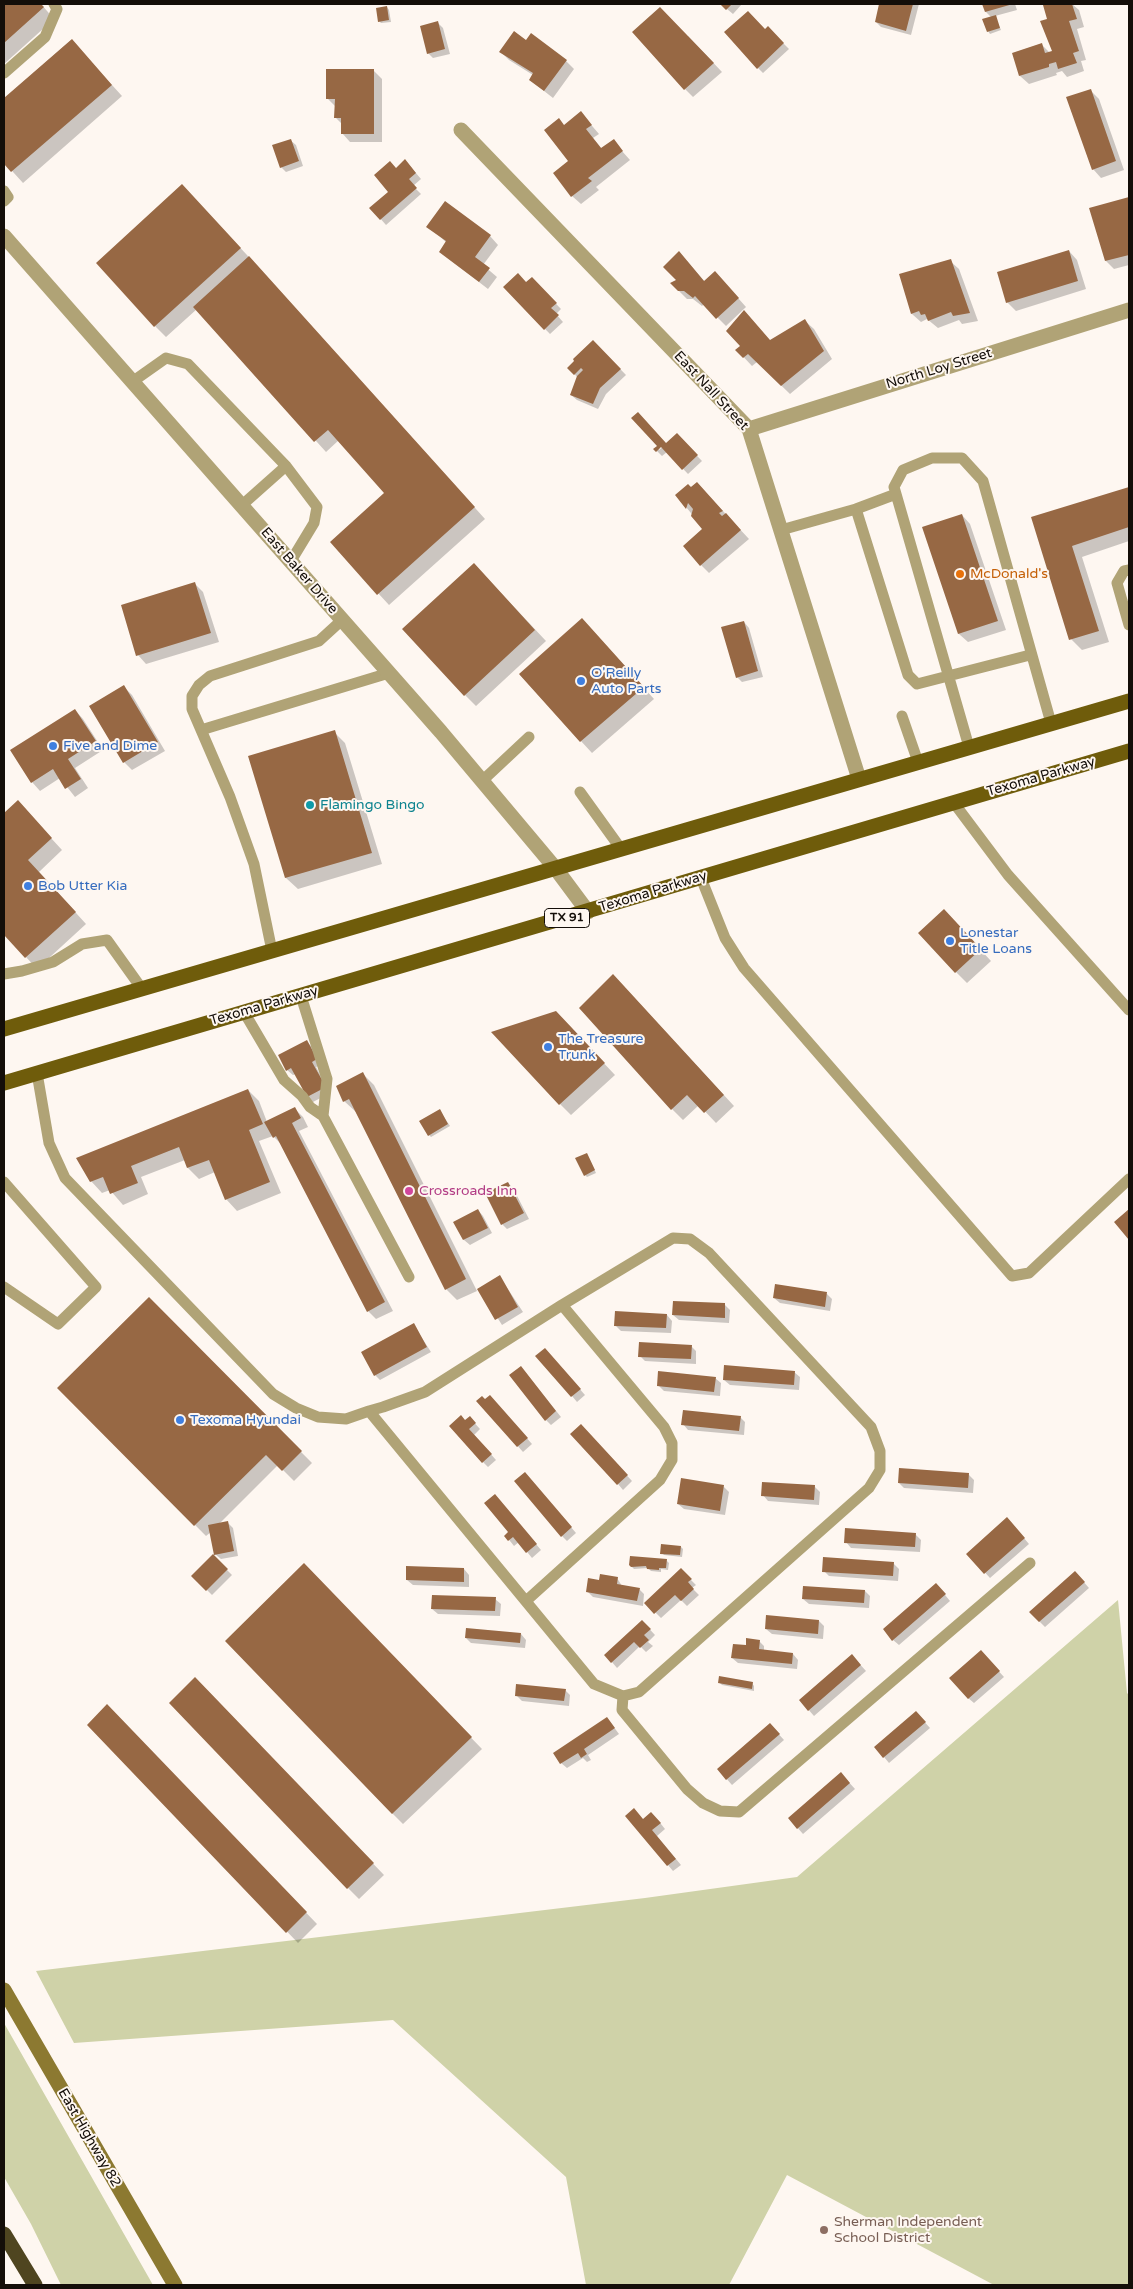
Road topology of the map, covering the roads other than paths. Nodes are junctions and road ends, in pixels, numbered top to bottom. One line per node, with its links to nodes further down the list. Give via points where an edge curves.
1 (54, 4): 2 (lane, via 57,9 45,37)
2 (4, 73)
3 (461, 130): 9 (street, East Nall Street)
4 (4, 192): 5 (lane, via 8,197)
5 (4, 201)
6 (4, 236): 8 (street, East Baker Drive)
7 (1129, 310): 9 (street, North Loy Street)
8 (132, 382): 10 (lane, via 166,358 188,364); 12 (street, East Baker Drive)
9 (749, 429): 14 (street, East Nall Street)
10 (286, 466): 12 (lane); 15 (lane, via 317,507 314,523)
11 (896, 494): 13 (lane); 19 (lane, via 894,487 903,470 932,458 962,458 983,481); 21 (lane)
12 (241, 506): 15 (street, East Baker Drive)
13 (856, 509): 14 (lane); 21 (lane, via 908,675 917,684)
14 (781, 530): 30 (street, East Nall Street)
15 (290, 562): 17 (street, East Baker Drive)
16 (1129, 570): 18 (lane, via 1124,571 1117,583)
17 (342, 620): 20 (street, East Baker Drive); 25 (lane, via 318,640 210,676 192,696 192,709)
18 (1129, 624)
19 (1030, 655): 21 (lane); 24 (lane)
20 (389, 673): 25 (lane); 31 (street, East Baker Drive)
21 (950, 676): 27 (lane)
22 (1129, 701): 24 (main road)
23 (902, 716): 29 (lane)
24 (1051, 723): 27 (main road)
25 (201, 730): 38 (lane, via 252,857)
26 (529, 737): 31 (lane)
27 (969, 747): 29 (main road)
28 (1129, 752): 33 (main road, Texoma Parkway / TX 91)
29 (918, 762): 30 (main road)
30 (860, 779): 34 (main road)
31 (482, 781): 35 (street, East Baker Drive)
32 (580, 792): 34 (lane)
33 (954, 803): 36 (main road, Texoma Parkway / TX 91); 42 (lane, via 1008,875)
34 (621, 849): 35 (main road)
35 (556, 868): 37 (street, East Baker Drive); 38 (main road)
36 (701, 878): 37 (main road, Texoma Parkway / TX 91); 48 (lane, via 725,938 744,968 1012,1276 1029,1273)
37 (588, 912): 41 (main road, Texoma Parkway / TX 91)
38 (272, 951): 40 (main road)
39 (4, 974): 40 (lane, via 53,962 82,944 107,940)
40 (142, 989): 44 (main road)
41 (301, 996): 43 (main road, Texoma Parkway / TX 91); 47 (lane, via 327,1080)
42 (1129, 1010)
43 (244, 1012): 45 (main road, Texoma Parkway / TX 91); 47 (lane, via 284,1080 310,1107)
44 (4, 1029)
45 (37, 1073): 46 (main road, Texoma Parkway / TX 91); 53 (lane, via 49,1143 65,1178 273,1394 318,1417 346,1419)
46 (4, 1082)
47 (324, 1116): 50 (lane)
48 (1129, 1179)
49 (4, 1182): 51 (lane, via 96,1287 58,1324)
50 (409, 1277)
51 (4, 1287)
52 (562, 1305): 53 (lane, via 425,1392); 55 (lane, via 664,1427 672,1444 672,1460 660,1480); 56 (lane, via 673,1238 690,1239 709,1253 871,1427 880,1451 880,1470 869,1488 639,1692)
53 (369, 1411): 55 (lane)
54 (1030, 1563): 56 (lane, via 739,1812 720,1811 703,1803 687,1789 622,1710)
55 (526, 1601): 56 (lane, via 594,1684)
56 (623, 1696)
57 (4, 1990): 60 (main road, East Highway 82)
58 (4, 2234): 59 (highway)
59 (34, 2285)
60 (175, 2285)

